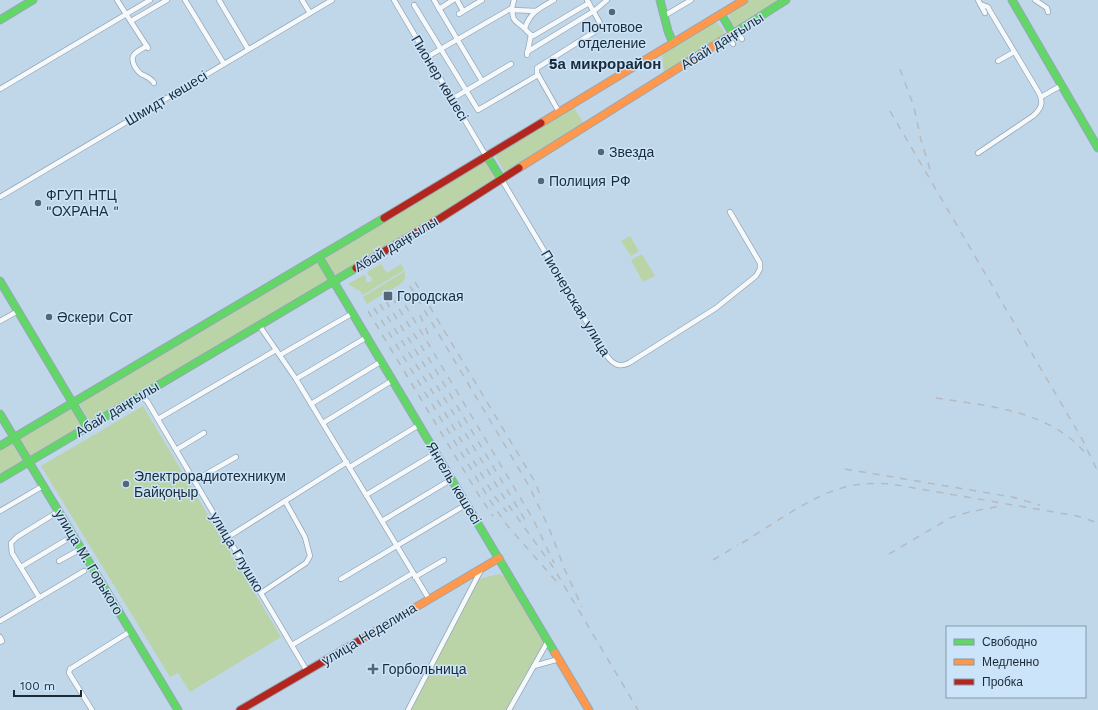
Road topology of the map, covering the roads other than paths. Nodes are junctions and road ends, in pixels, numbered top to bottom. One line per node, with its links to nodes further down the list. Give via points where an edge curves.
1 (33, 0): 36 (main road)
2 (118, 0): 31 (street)
3 (150, 0): 31 (street)
4 (167, 0): 37 (street)
5 (185, 0): 50 (street)
6 (219, 0): 45 (street)
7 (302, 0): 32 (street)
8 (332, 0): 32 (street, Шмидт көшесі)
9 (394, 0): 48 (street, Пионер көшесі)
10 (434, 0): 26 (street)
11 (453, 0): 26 (street)
12 (457, 0): 13 (street, via 461,12)
13 (482, 0)
14 (514, 0): 27 (street)
15 (554, 0): 28 (street)
16 (607, 0): 29 (street)
17 (660, 0): 35 (main road)
18 (692, 0): 35 (street)
19 (744, 0): 34 (main road, Абай даңғылы)
20 (786, 0): 39 (main road, Абай даңғылы)
21 (1012, 0): 55 (main road)
22 (1035, 0): 30 (street, via 1047,8)
23 (588, 2): 29 (street); 40 (street, via 534,36)
24 (979, 2): 33 (street); 47 (street, via 988,7)
25 (414, 5): 46 (street)
26 (439, 8): 42 (street)
27 (512, 9): 28 (street); 38 (street, via 516,22); 42 (street)
28 (536, 11): 38 (street)
29 (594, 11): 40 (street, via 527,54); 52 (street, via 600,23 597,30 537,68)
30 (1048, 12)
31 (127, 13): 37 (street); 56 (street)
32 (310, 13): 45 (street, Шмидт көшесі)
33 (985, 13)
34 (721, 14): 39 (main road); 43 (main road, Абай даңғылы)
35 (664, 16): 43 (main road)
36 (0, 20)
37 (132, 21): 54 (street, via 147,47 134,54 132,62 138,72)
38 (525, 28): 40 (street)
39 (733, 34): 41 (street); 44 (street); 64 (main road, Абай даңғылы)
40 (531, 35)
41 (742, 38)
42 (457, 39): 46 (street); 53 (street)
43 (673, 43): 60 (main road, Абай даңғылы)
44 (733, 44)
45 (248, 49): 50 (street, Шмидт көшесі)
46 (441, 49): 48 (street); 57 (street)
47 (1014, 52): 49 (street); 58 (street)
48 (428, 58): 59 (street, Пионер көшесі)
49 (998, 61)
50 (224, 64): 65 (street, Шмидт көшесі)
51 (511, 64): 53 (street)
52 (538, 75): 57 (street, via 478,110); 60 (street)
53 (482, 81): 57 (street)
54 (154, 84)
55 (1062, 85): 58 (street); 61 (main road)
56 (0, 89)
57 (467, 90): 59 (street)
58 (1041, 97): 62 (street, via 1042,105 1037,112)
59 (452, 99): 63 (street, Пионер көшесі)
60 (559, 112): 63 (main road, Абай даңғылы)
61 (1098, 148)
62 (978, 153)
63 (487, 156): 64 (main road, Пионерская улица); 67 (main road, Абай даңғылы)
64 (502, 180): 66 (street, Пионерская улица, via 607,356 621,366 716,308 756,276 760,263); 69 (main road, Абай даңғылы)
65 (0, 197)
66 (730, 212)
67 (319, 257): 69 (main road, Янгель көшесі); 81 (main road, Абай даңғылы)
68 (0, 281): 70 (main road)
69 (334, 281): 71 (main road, Янгель көшесі); 73 (main road, Абай даңғылы)
70 (18, 311): 72 (street); 81 (main road)
71 (353, 313): 74 (main road, Янгель көшесі); 76 (street)
72 (0, 321)
73 (260, 325): 75 (street); 80 (main road, Абай даңғылы)
74 (367, 337): 77 (main road, Янгель көшесі); 78 (street)
75 (276, 350): 76 (street); 84 (street)
76 (280, 355): 78 (street)
77 (382, 361): 79 (main road, Янгель көшесі); 82 (street)
78 (296, 379): 82 (street)
79 (393, 380): 85 (street); 86 (main road, Янгель көшесі)
80 (138, 397): 84 (street, улица Глушко, via 147,401); 87 (main road, Абай даңғылы)
81 (72, 403): 87 (main road); 89 (main road, Абай даңғылы)
82 (311, 404): 85 (street)
83 (0, 414): 89 (main road, улица М. Горького)
84 (158, 419): 91 (street, улица Глушко)
85 (323, 423): 95 (street)
86 (420, 425): 92 (main road, Янгель көшесі); 96 (street)
87 (86, 427): 94 (main road, Абай даңғылы)
88 (204, 433): 91 (street)
89 (14, 437): 90 (main road, Абай даңғылы); 94 (main road, улица М. Горького)
90 (0, 446)
91 (176, 450): 99 (street, улица Глушко)
92 (436, 453): 98 (main road, Янгель көшесі); 101 (street)
93 (236, 456): 99 (street)
94 (29, 461): 97 (main road, Абай даңғылы); 100 (main road, улица М. Горького)
95 (347, 462): 96 (street); 102 (street)
96 (350, 468): 101 (street)
97 (0, 479)
98 (452, 479): 103 (main road, Янгель көшесі); 106 (street)
99 (194, 481): 107 (street, улица Глушко)
100 (43, 486): 104 (street); 105 (main road, улица М. Горького)
101 (366, 494): 106 (street)
102 (285, 501): 107 (street); 119 (street, via 305,537 310,556 306,563)
103 (467, 504): 109 (street); 111 (main road, Янгель көшесі)
104 (0, 511)
105 (59, 511): 114 (street, via 11,543 12,553); 123 (main road, улица М. Горького)
106 (382, 521): 109 (street)
107 (228, 537): 119 (street, улица Глушко)
108 (66, 540): 114 (street)
109 (397, 546): 117 (street); 118 (street)
110 (77, 551): 113 (street)
111 (498, 558): 115 (main road, улица Неделина); 125 (main road, Янгель көшесі)
112 (444, 560): 117 (street)
113 (59, 561)
114 (21, 567): 120 (street)
115 (483, 567): 121 (main road, улица Неделина); 134 (street)
116 (84, 571): 120 (street)
117 (414, 575): 121 (street); 127 (street)
118 (342, 579)
119 (261, 593): 127 (street, улица Глушко)
120 (39, 598): 122 (street)
121 (429, 599): 130 (main road, улица Неделина)
122 (0, 621)
123 (131, 632): 131 (street, via 70,669 69,673); 132 (main road, улица М. Горького)
124 (0, 637): 126 (street)
125 (548, 641): 128 (main road, Янгель көшесі); 129 (street)
126 (0, 642)
127 (292, 645): 130 (street, улица Глушко)
128 (559, 659): 129 (street); 136 (main road, Янгель көшесі)
129 (534, 666): 135 (street)
130 (307, 671): 133 (main road, улица Неделина, via 248,702)
131 (92, 710)
132 (178, 710)
133 (240, 710)
134 (408, 710)
135 (509, 710)
136 (589, 710)

